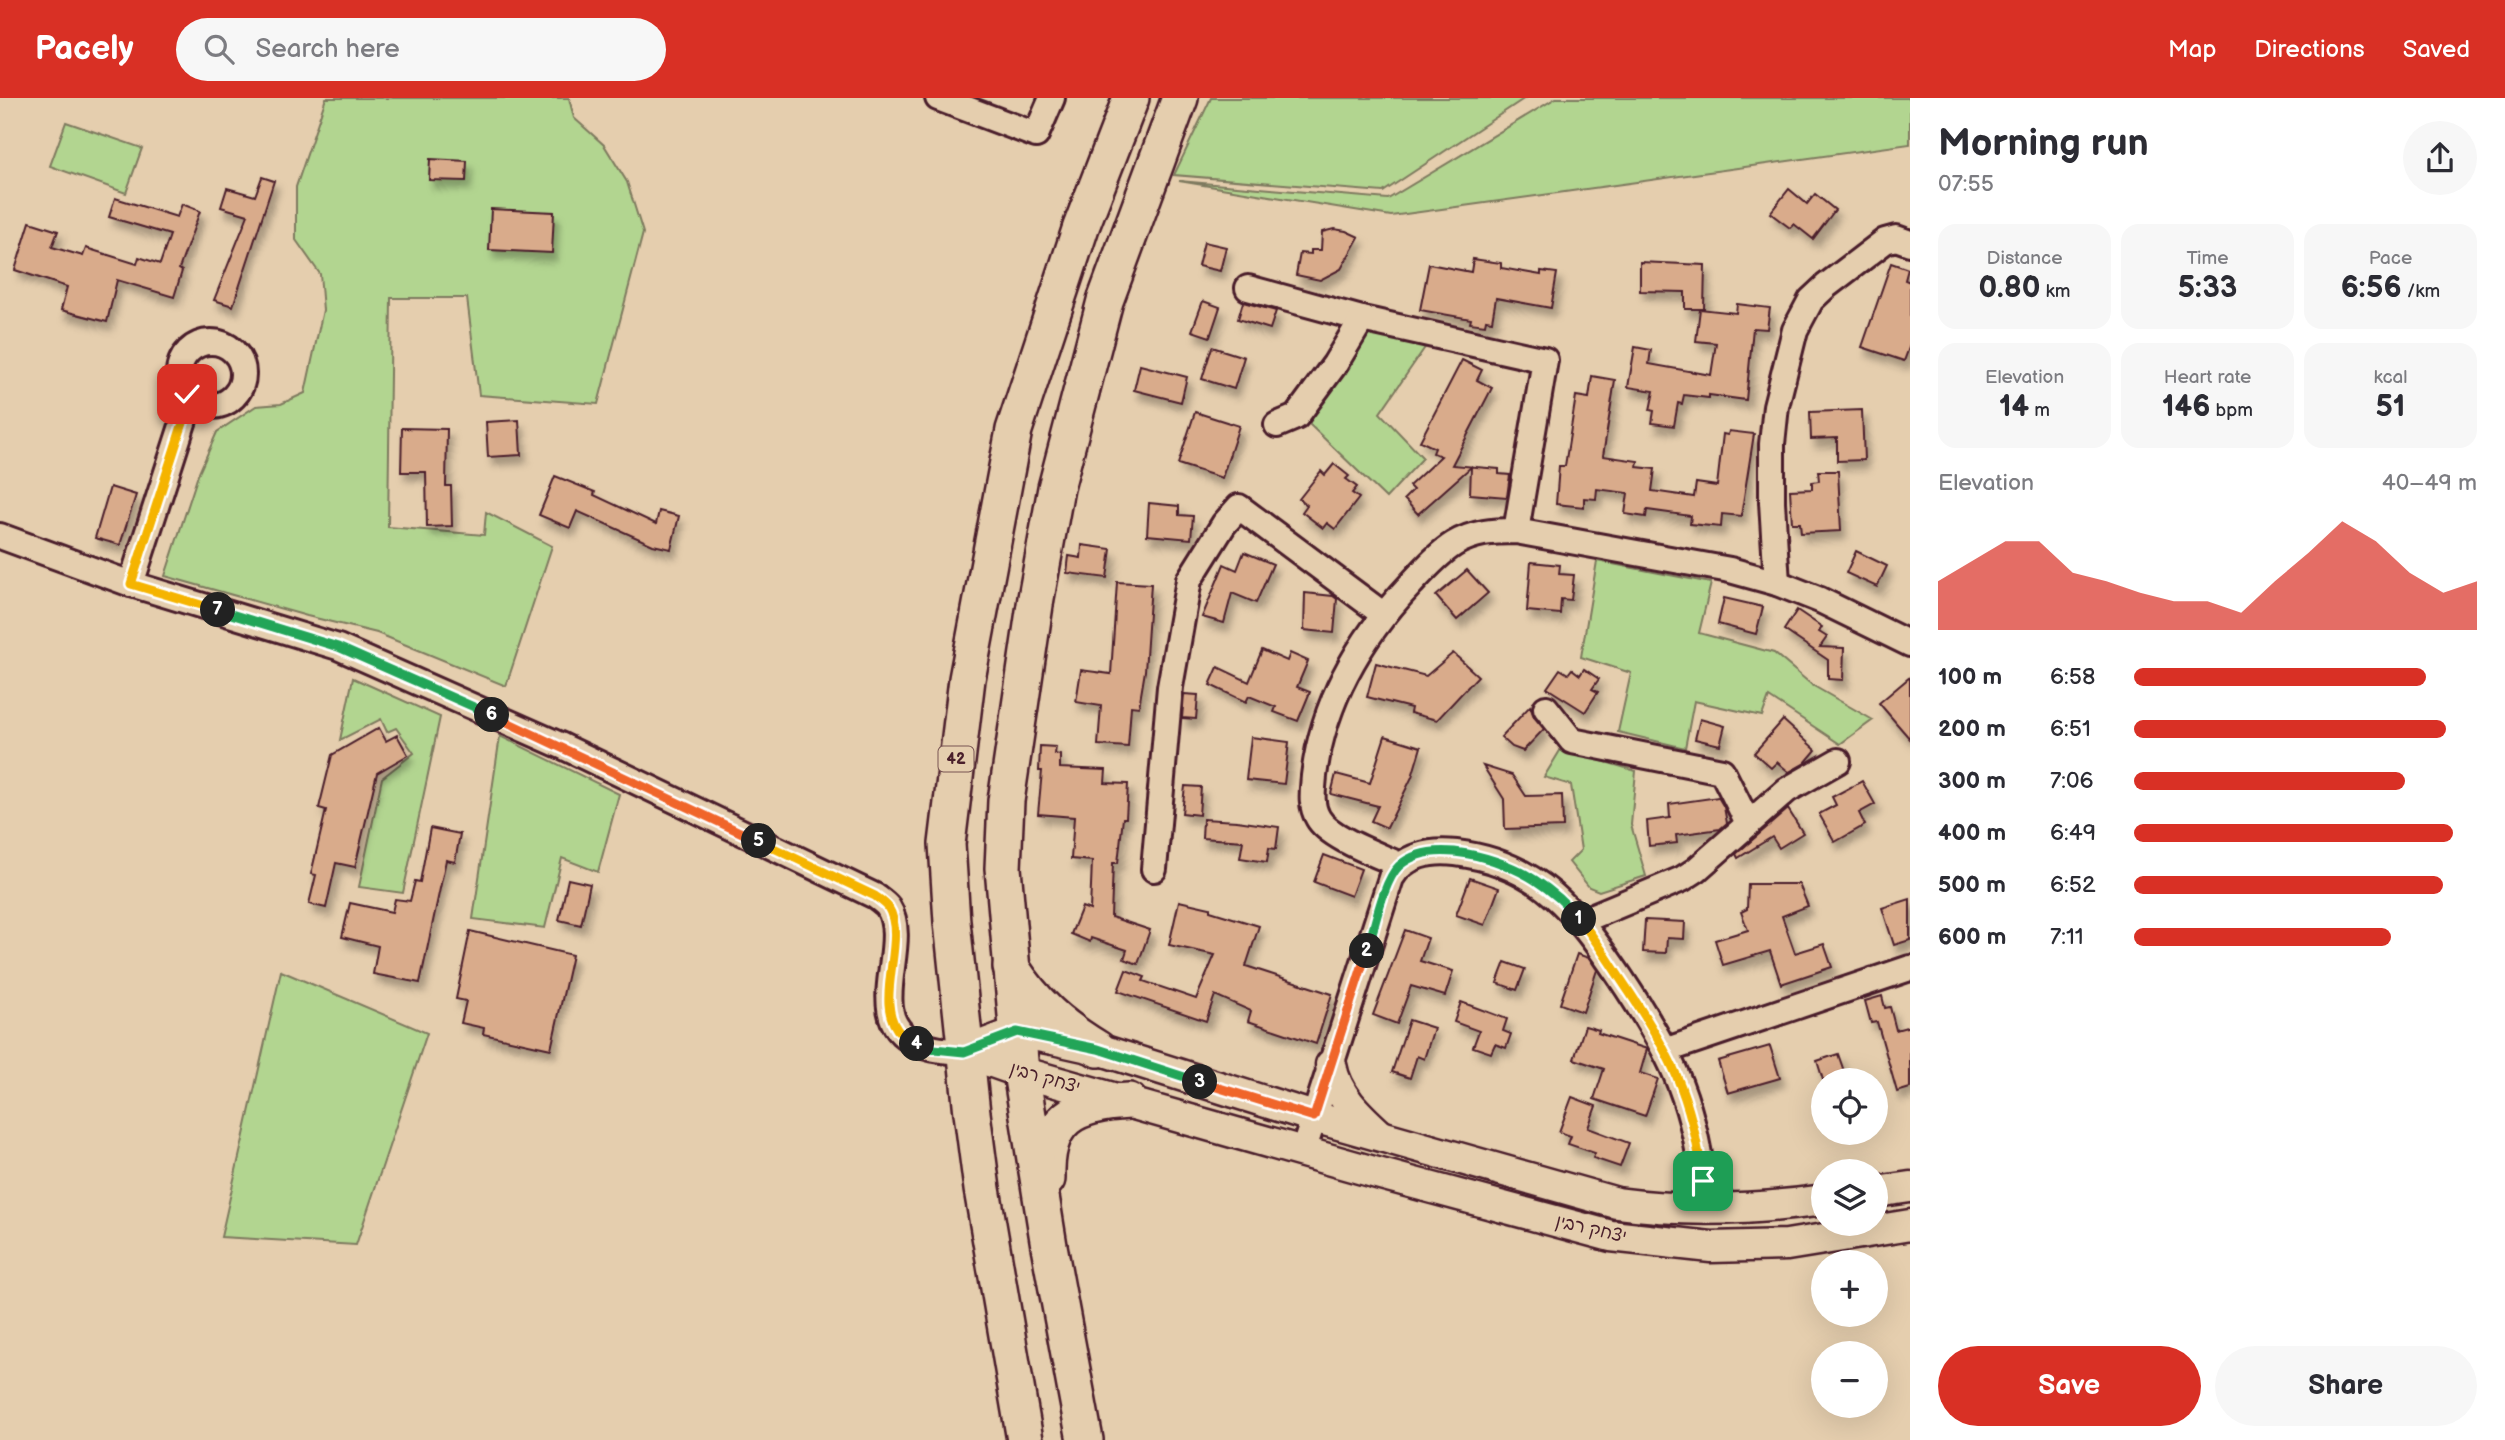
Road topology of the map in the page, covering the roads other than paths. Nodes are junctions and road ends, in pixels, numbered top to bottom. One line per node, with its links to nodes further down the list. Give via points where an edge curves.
1 (938, 98): 2 (street, via 1036,135)
2 (1052, 98)
3 (1131, 98): 27 (highway, 42, via 1081,227 1014,430 967,679 947,844)
4 (1180, 98): 22 (highway, via 1105,301 1056,488 1006,802 1003,869)
5 (1910, 243): 12 (street, via 1896,238 1885,241 1811,300 1795,330 1772,444)
6 (1248, 288): 7 (street)
7 (1362, 319): 9 (street, via 1296,417); 10 (street, via 1545,360)
8 (191, 398): 13 (street)
9 (1277, 425)
10 (1516, 531): 12 (street, via 1730,569); 14 (street, via 1477,534 1451,546)
11 (0, 536): 13 (street)
12 (1777, 583): 15 (street)
13 (131, 584): 27 (street, via 338,647 562,746 875,896 887,905 894,923 888,996 901,1034 916,1044)
14 (1384, 615): 19 (street, via 1354,658 1331,707 1316,760 1313,799 1316,814 1326,827); 20 (street, via 1239,507 1189,580 1170,687)
15 (1910, 644)
16 (1546, 708): 18 (street, via 1572,741 1722,771)
17 (1838, 761): 18 (street, via 1787,790)
18 (1748, 823): 21 (street, via 1682,879)
19 (1400, 865): 21 (street, via 1443,852 1485,858 1535,880); 28 (street, via 1388,886)
20 (1154, 869)
21 (1581, 921): 26 (street)
22 (1011, 967): 24 (highway); 25 (highway, via 1040,1006)
23 (1910, 968): 26 (street)
24 (1017, 1032): 25 (main road, יצחק רבין); 27 (main road, יצחק רבין); 29 (highway)
25 (1098, 1049): 31 (main road, יצחק רבין)
26 (1667, 1051): 34 (street, via 1691,1112)
27 (964, 1052): 29 (main road, יצחק רבין); 40 (highway, 42)
28 (1331, 1065): 31 (street); 32 (main road, via 1343,1096)
29 (1021, 1072): 30 (main road, יצחק רבין); 39 (highway)
30 (1129, 1101): 33 (main road, יצחק רבין); 39 (highway, via 1090,1105 1062,1122 1053,1137 1046,1160)
31 (1314, 1117): 32 (main road, יצחק רבין); 33 (street)
32 (1383, 1137): 37 (main road, יצחק רבין, via 1617,1203 1664,1209)
33 (1303, 1152): 38 (main road, יצחק רבין, via 1611,1236 1711,1248 1774,1246)
34 (1703, 1181)
35 (1910, 1187): 36 (main road)
36 (1888, 1190)
37 (1811, 1202)
38 (1910, 1225)
39 (1049, 1246): 41 (highway)
40 (1025, 1440)
41 (1085, 1440)

